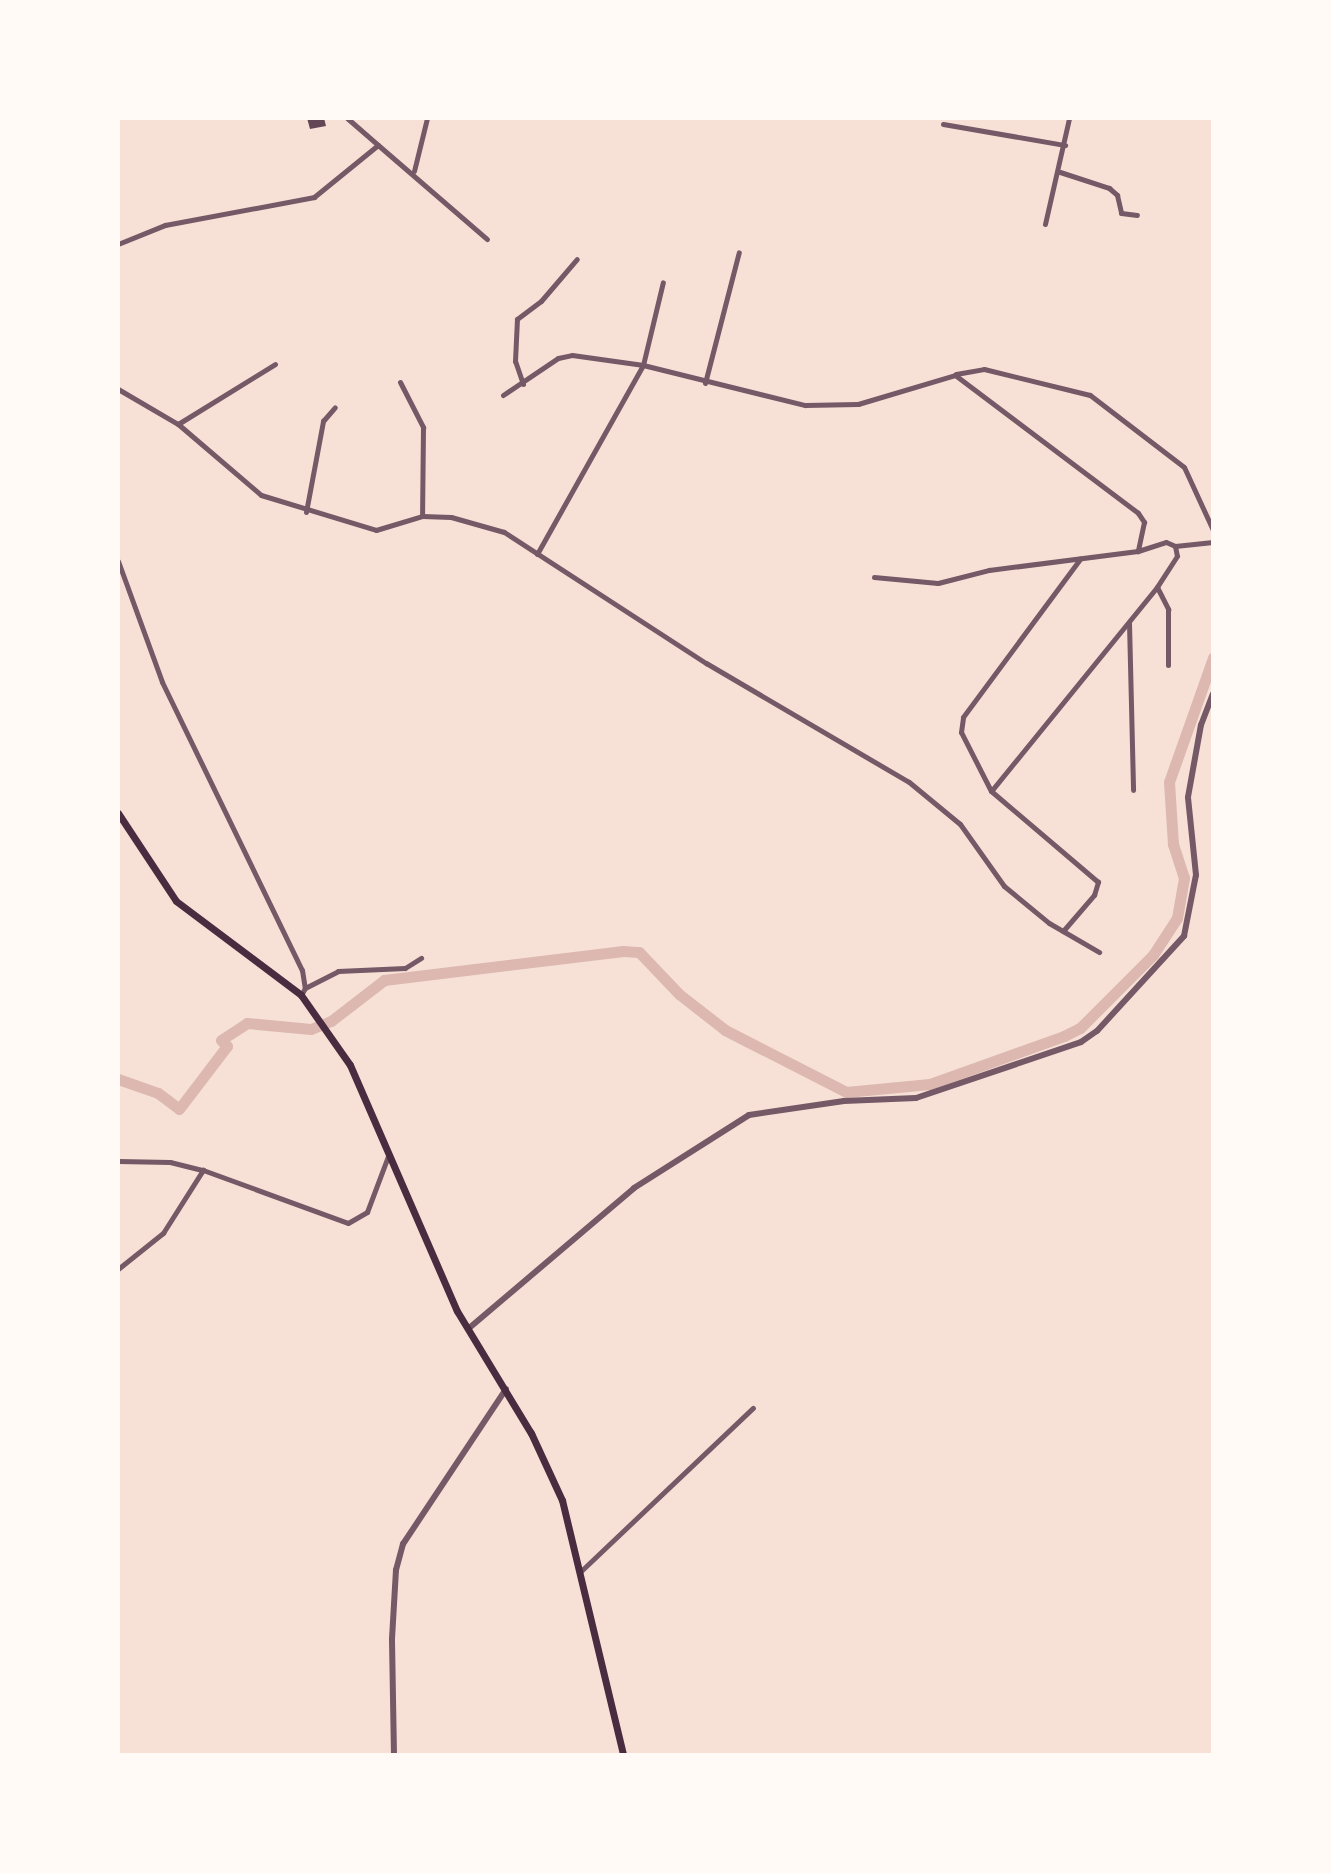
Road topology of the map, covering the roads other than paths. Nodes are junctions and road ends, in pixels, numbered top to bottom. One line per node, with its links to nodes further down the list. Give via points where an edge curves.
1 (347, 118): 5 (street)
2 (427, 118): 7 (street)
3 (1069, 118): 6 (street)
4 (943, 124): 6 (street)
5 (378, 145): 7 (street); 12 (street, via 314,197 165,225)
6 (1065, 145): 8 (street)
7 (414, 171): 11 (street)
8 (1060, 172): 9 (street, via 1109,188 1117,195 1121,213); 10 (street)
9 (1137, 215)
10 (1045, 224)
11 (487, 239)
12 (118, 244)
13 (739, 252): 20 (street)
14 (577, 259): 21 (street, via 541,301 517,319 515,361)
15 (663, 282): 17 (street)
16 (275, 364): 25 (street)
17 (643, 365): 20 (street); 21 (street, via 572,355 558,358); 32 (street)
18 (955, 375): 20 (street, via 858,404 777,402); 28 (street, via 984,369 1090,395 1184,467); 31 (street, via 1138,513 1144,522)
19 (400, 382): 27 (street, via 423,427)
20 (705, 383)
21 (523, 384): 23 (street)
22 (118, 389): 25 (street)
23 (503, 395)
24 (335, 407): 26 (street, via 323,421)
25 (178, 424): 26 (street, via 261,495)
26 (306, 512): 27 (street, via 376,530)
27 (422, 516): 32 (street, via 451,517 504,532)
28 (1213, 530)
29 (1213, 542): 30 (street)
30 (1175, 546): 31 (street, via 1166,542); 36 (street, via 1177,556)
31 (1138, 551): 33 (street)
32 (537, 554): 43 (street, via 706,663 909,782 960,824 1004,886)
33 (1080, 559): 35 (street, via 989,570 938,583); 41 (street, via 963,717 961,732)
34 (118, 561): 46 (street, via 162,682 302,970)
35 (874, 577)
36 (1157, 587): 37 (street); 38 (street, via 1168,609)
37 (1129, 621): 40 (street); 41 (street)
38 (1168, 665)
39 (1213, 694): 51 (street, via 1201,725 1188,797 1196,875 1184,936 1097,1031 1073,1045 916,1098 844,1101 749,1115 634,1188)
40 (1133, 790)
41 (991, 791): 43 (street, via 1098,882 1094,895)
42 (118, 813): 46 (main road, via 176,901)
43 (1063, 931): 44 (street)
44 (1099, 952)
45 (421, 958): 46 (street, via 405,968 338,971)
46 (303, 991): 47 (main road)
47 (390, 1151): 49 (street, via 367,1212 348,1223); 51 (main road)
48 (118, 1161): 49 (street, via 170,1162)
49 (203, 1170): 50 (street, via 163,1233)
50 (118, 1269)
51 (468, 1329): 52 (main road)
52 (506, 1389): 54 (main road, via 562,1500); 55 (street, via 403,1544 392,1639)
53 (753, 1408): 54 (street)
54 (581, 1571): 56 (main road)
55 (394, 1755)
56 (623, 1755)

